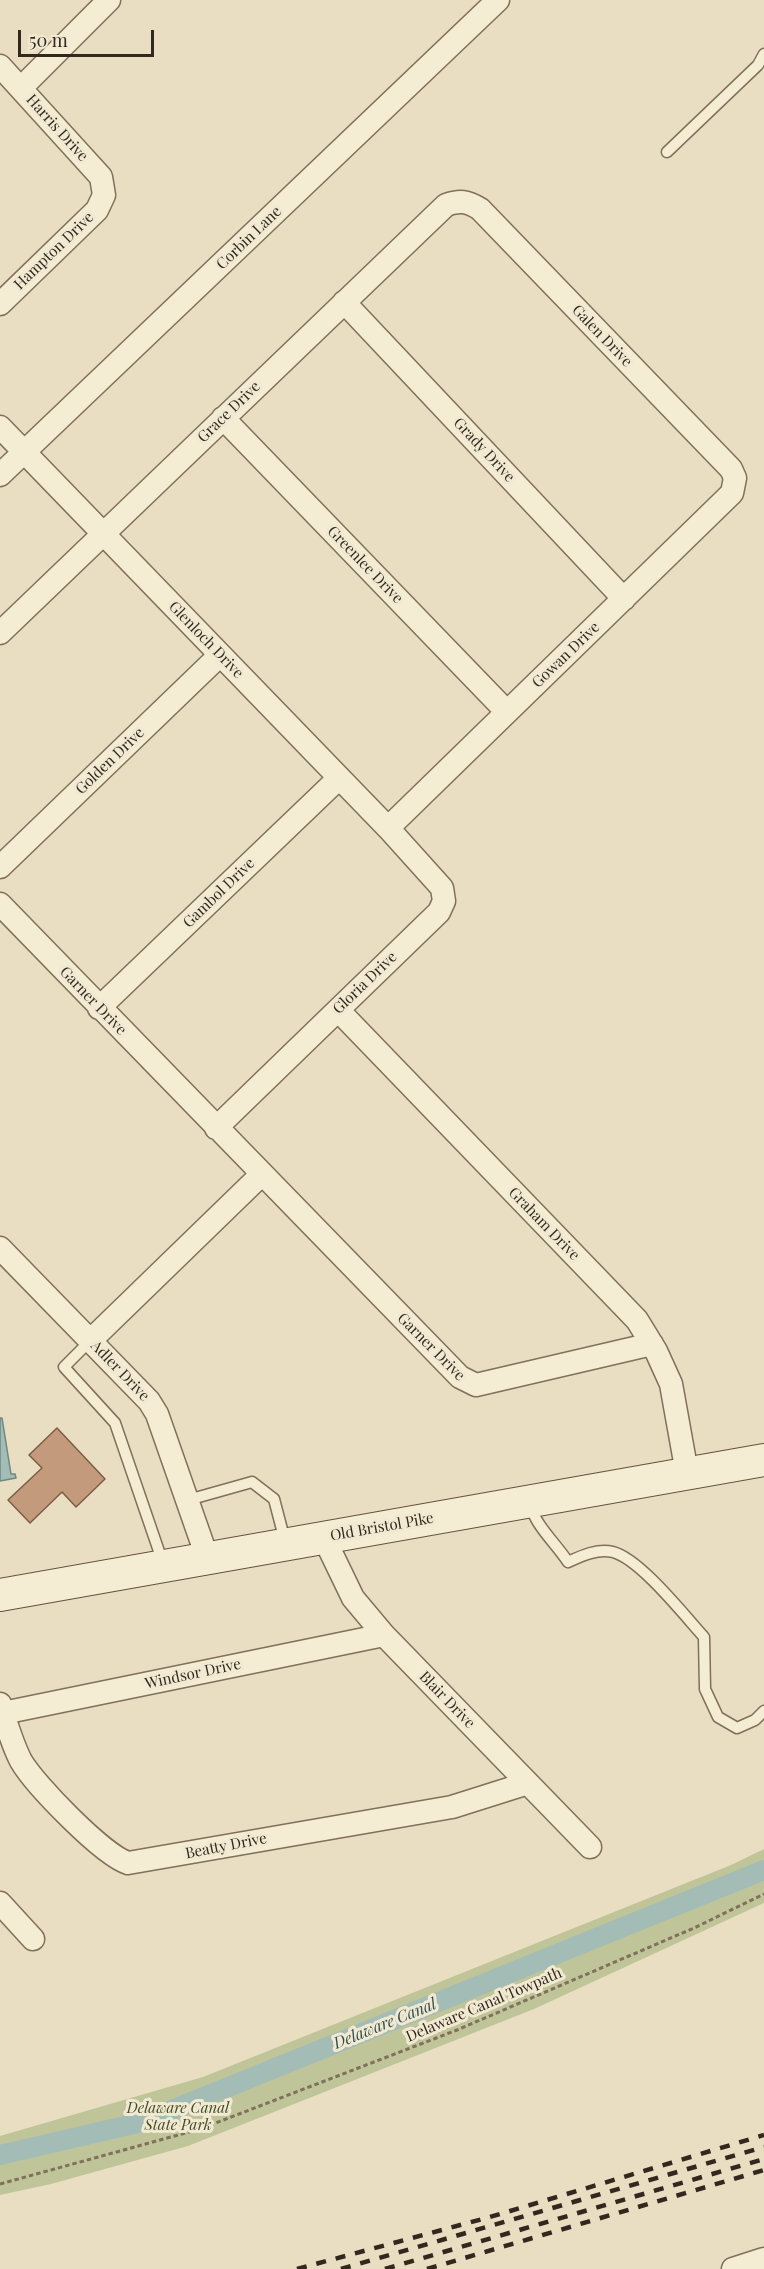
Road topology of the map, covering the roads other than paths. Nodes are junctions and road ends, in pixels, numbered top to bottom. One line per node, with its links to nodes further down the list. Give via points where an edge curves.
1 (109, 0): 5 (street)
2 (498, 0): 13 (street, Corbin Lane)
3 (764, 54): 6 (lane, via 758,65)
4 (0, 66): 5 (street, Harris Drive)
5 (21, 88): 7 (street, Harris Drive, via 101,177)
6 (667, 152)
7 (104, 195): 10 (street, Hampton Drive, via 97,210)
8 (462, 201): 9 (street, Grace Drive, via 446,205); 15 (street, Galen Drive, via 480,209 731,469)
9 (344, 302): 11 (street, Grace Drive); 17 (street, Grady Drive)
10 (0, 304)
11 (223, 418): 16 (street, Grace Drive); 20 (street, Greenlee Drive)
12 (0, 427): 13 (street, Glenloch Drive)
13 (24, 452): 14 (street, Corbin Lane); 16 (street, Glenloch Drive)
14 (0, 475)
15 (735, 478): 17 (street, Gowan Drive, via 732,493)
16 (102, 534): 18 (street, Grace Drive); 19 (street, Glenloch Drive)
17 (624, 599): 20 (street, Gowan Drive)
18 (0, 633)
19 (220, 655): 21 (street, Glenloch Drive); 23 (street, Golden Drive)
20 (507, 712): 22 (street, Gowan Drive)
21 (339, 778): 22 (street, Glenloch Drive); 25 (street, Gambol Drive)
22 (388, 828): 26 (street, Gloria Drive, via 439,883 444,900 439,912)
23 (0, 867)
24 (0, 904): 25 (street, Garner Drive)
25 (99, 1008): 27 (street, Garner Drive)
26 (338, 1010): 27 (street, Gloria Drive); 31 (street, Graham Drive, via 636,1320)
27 (216, 1128): 28 (street, Garner Drive)
28 (261, 1174): 30 (street); 31 (street, Garner Drive, via 469,1384)
29 (0, 1248): 30 (street, Adler Drive)
30 (90, 1341): 34 (street, Adler Drive, via 149,1401); 39 (lane, via 64,1367 115,1423)
31 (652, 1344): 33 (street, Graham Drive, via 671,1384)
32 (764, 1460): 33 (main road, Old Bristol Pike)
33 (687, 1473): 35 (main road, Old Bristol Pike)
34 (188, 1500): 37 (lane, via 252,1482 274,1498); 38 (street, Adler Drive)
35 (529, 1501): 36 (main road, Old Bristol Pike); 43 (lane, via 534,1521 568,1562 588,1553 613,1552 647,1574 704,1637 705,1689 718,1717 737,1728)
36 (324, 1538): 37 (main road, Old Bristol Pike); 41 (street, Blair Drive, via 353,1598)
37 (285, 1544): 38 (main road, Old Bristol Pike)
38 (207, 1557): 39 (main road, Old Bristol Pike)
39 (164, 1565): 40 (main road, Old Bristol Pike)
40 (0, 1595)
41 (384, 1635): 42 (street, Windsor Drive); 44 (street, Blair Drive)
42 (2, 1709): 44 (street, Beatty Drive, via 22,1761 67,1815 117,1860 128,1863 452,1807)
43 (764, 1711)
44 (528, 1783): 45 (street, Blair Drive)
45 (590, 1847)
46 (0, 1903): 47 (street)
47 (33, 1939)
48 (764, 2259): 49 (street)
49 (733, 2269)

